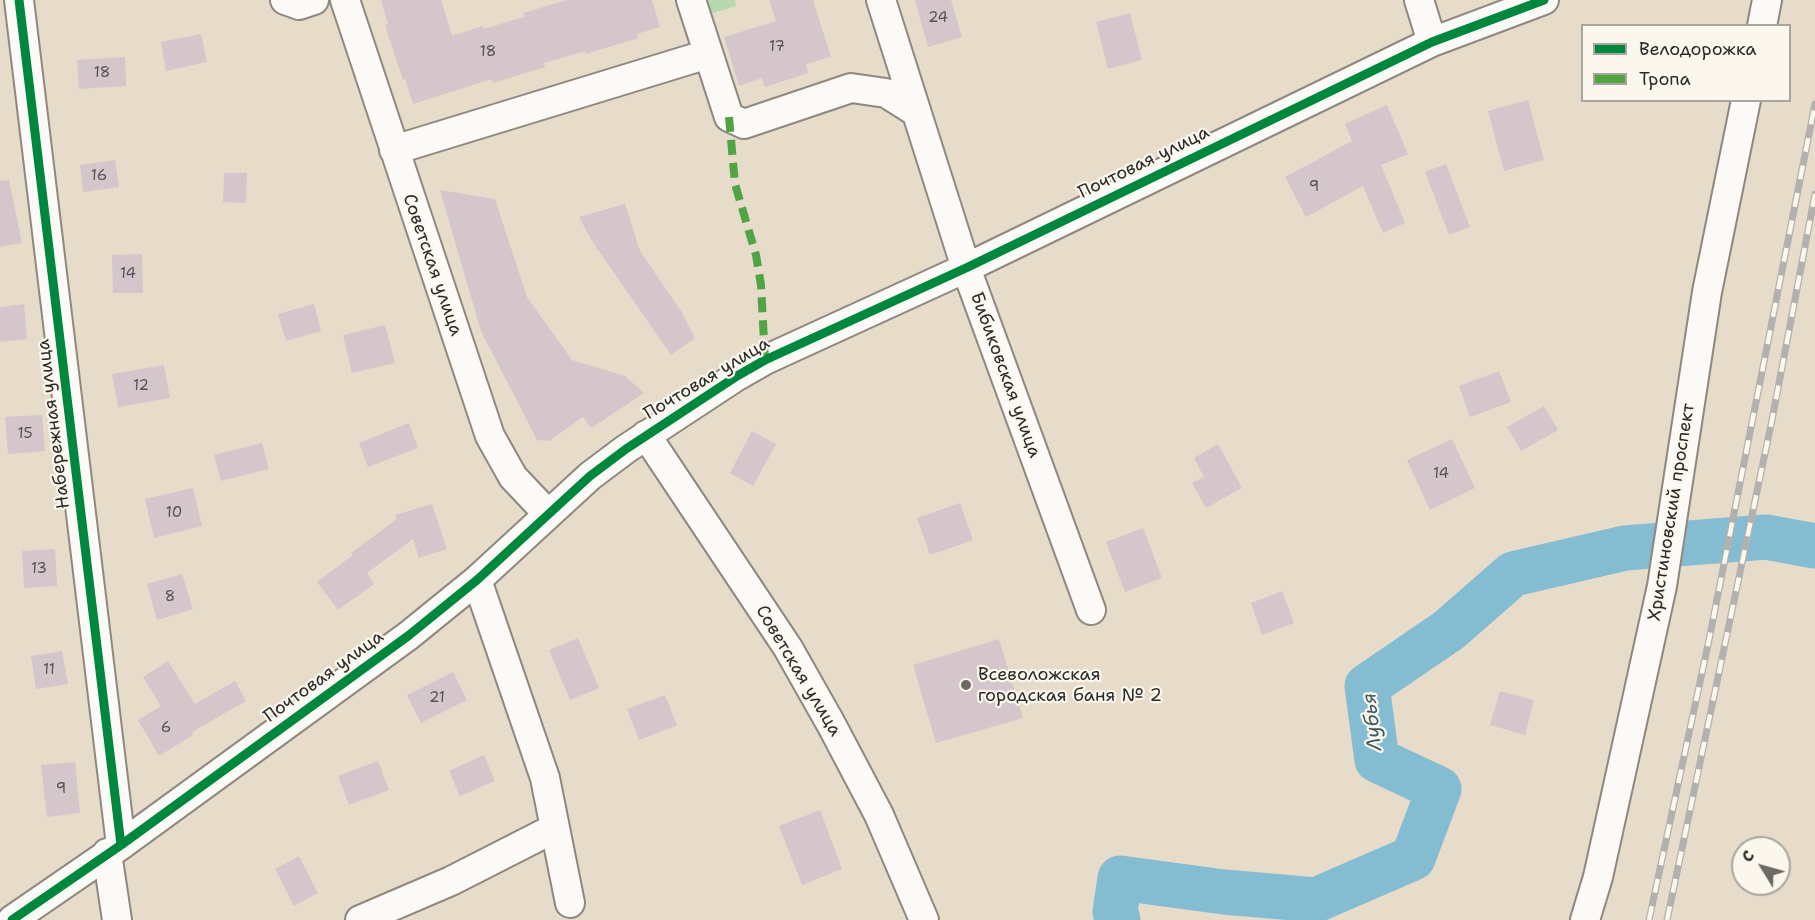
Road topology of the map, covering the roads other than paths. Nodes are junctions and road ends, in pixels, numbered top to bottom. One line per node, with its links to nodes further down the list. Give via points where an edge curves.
1 (19, 0): 22 (street, Набережная улица)
2 (285, 0): 3 (street, via 299,5)
3 (314, 0)
4 (345, 0): 15 (street, Советская улица)
5 (691, 0): 12 (street)
6 (881, 0): 14 (street, Бибиковская улица)
7 (1419, 0): 11 (street)
8 (1544, 0): 11 (street, Почтовая улица)
9 (1767, 0): 10 (street)
10 (1762, 24)
11 (1432, 42): 16 (street, Почтовая улица)
12 (708, 54): 14 (street, via 729,117 744,124 851,88 885,93); 15 (street)
13 (1746, 102): 28 (street, Христиновский проспект, via 1707,292 1662,586 1598,877)
14 (916, 112): 16 (street, Бибиковская улица)
15 (394, 150): 18 (street, Советская улица, via 490,436 513,477)
16 (966, 268): 17 (street, Почтовая улица, via 765,360); 20 (street, Бибиковская улица)
17 (646, 435): 18 (street, Почтовая улица, via 590,476); 27 (street, Советская улица, via 788,648 879,815)
18 (548, 514): 19 (street, Почтовая улица)
19 (477, 580): 21 (street, via 545,778); 22 (street, Почтовая улица, via 399,643)
20 (1091, 610)
21 (555, 828): 23 (street); 26 (street, via 451,881)
22 (114, 849): 24 (street, Почтовая улица); 25 (street, Набережная улица)
23 (570, 903)
24 (12, 920)
25 (117, 920)
26 (360, 920)
27 (924, 920)
28 (1585, 920)

